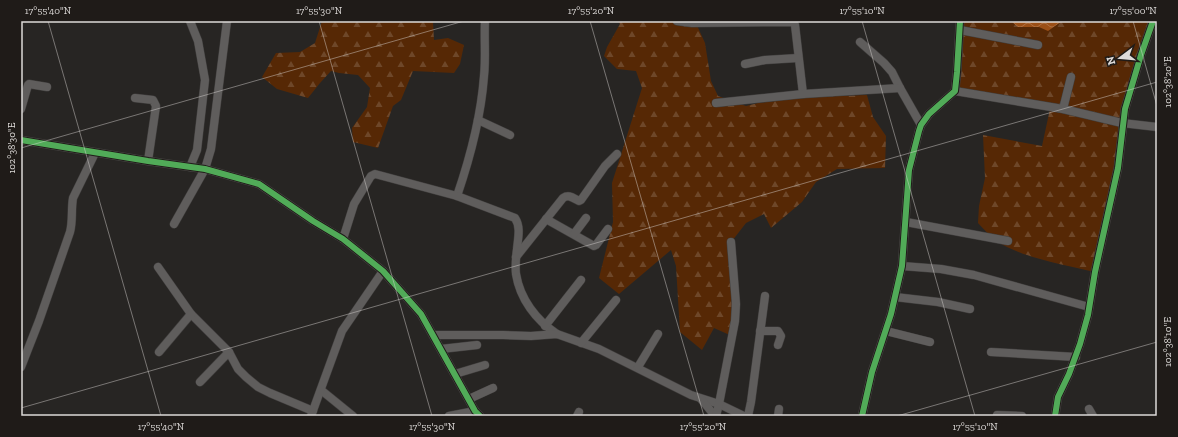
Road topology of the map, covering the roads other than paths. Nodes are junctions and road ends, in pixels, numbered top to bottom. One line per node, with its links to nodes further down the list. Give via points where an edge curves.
1 (190, 21): 30 (street, via 198,41 205,80 197,150)
2 (227, 21): 31 (street, via 211,149)
3 (485, 21): 21 (street, via 484,76)
4 (677, 21): 10 (street, via 793,22)
5 (960, 21): 7 (street)
6 (1154, 21): 22 (street, via 1141,55)
7 (960, 30): 9 (street); 15 (street)
8 (860, 42): 14 (street, via 892,72)
9 (1038, 45)
10 (798, 58): 11 (street); 16 (street)
11 (746, 64)
12 (1071, 78): 20 (street)
13 (47, 87): 19 (street, via 29,84)
14 (900, 88): 16 (street); 23 (street)
15 (954, 91): 20 (street); 23 (street)
16 (804, 94): 18 (street)
17 (135, 98): 29 (street, via 154,100 156,106)
18 (716, 103)
19 (21, 109)
20 (1063, 109): 22 (street)
21 (478, 120): 25 (street); 32 (street)
22 (1122, 123): 24 (street); 50 (street, via 1118,168)
23 (921, 125): 35 (street, via 909,170)
24 (1157, 127)
25 (510, 135)
26 (21, 140): 27 (street)
27 (95, 153): 29 (street); 69 (street, via 73,198 70,232)
28 (617, 154): 34 (street, via 605,166 581,200 571,196 562,198)
29 (148, 161): 30 (street)
30 (190, 167): 31 (street)
31 (205, 169): 36 (street); 39 (street, via 259,184)
32 (457, 196): 39 (street, via 374,174 354,204); 42 (street, via 515,218 518,227)
33 (586, 218): 38 (street)
34 (546, 219): 38 (street); 42 (street)
35 (906, 222): 40 (street); 44 (street)
36 (174, 224)
37 (608, 229): 38 (street, via 594,246)
38 (574, 234)
39 (343, 239): 45 (street)
40 (1008, 241)
41 (730, 242): 77 (street, via 736,304 735,322)
42 (516, 258): 53 (street, via 516,272 524,300)
43 (158, 266): 52 (street)
44 (902, 266): 48 (street); 50 (street, via 974,275)
45 (383, 271): 58 (street, via 421,314); 74 (street, via 342,330)
46 (581, 280): 53 (street)
47 (765, 296): 54 (street)
48 (895, 297): 51 (street); 55 (street)
49 (616, 300): 60 (street)
50 (1089, 307): 67 (street)
51 (970, 309)
52 (191, 314): 64 (street); 65 (street)
53 (545, 326): 56 (street)
54 (760, 331): 62 (street, via 778,331 781,336); 85 (street)
55 (886, 331): 59 (street); 86 (street, via 872,372)
56 (557, 334): 58 (street); 60 (street)
57 (658, 334): 70 (street)
58 (433, 336): 63 (street)
59 (930, 342)
60 (582, 343): 70 (street)
61 (477, 345): 63 (street)
62 (778, 345)
63 (441, 349): 71 (street)
64 (159, 352)
65 (229, 352): 72 (street); 79 (street, via 238,368 258,387)
66 (991, 352): 67 (street)
67 (1076, 357): 88 (street, via 1058,397)
68 (485, 365): 71 (street)
69 (21, 367)
70 (638, 367): 76 (street)
71 (455, 374): 75 (street)
72 (200, 382)
73 (493, 388): 75 (street)
74 (321, 390): 79 (street); 81 (street)
75 (469, 399): 78 (street)
76 (701, 399): 77 (street); 83 (street)
77 (719, 404): 83 (street); 84 (street)
78 (477, 413): 82 (street)
79 (312, 414)
80 (997, 415): 87 (street)
81 (353, 416)
82 (449, 416)
83 (716, 416)
84 (744, 416)
85 (748, 416)
86 (862, 416)
87 (1022, 416)
88 (1055, 416)

